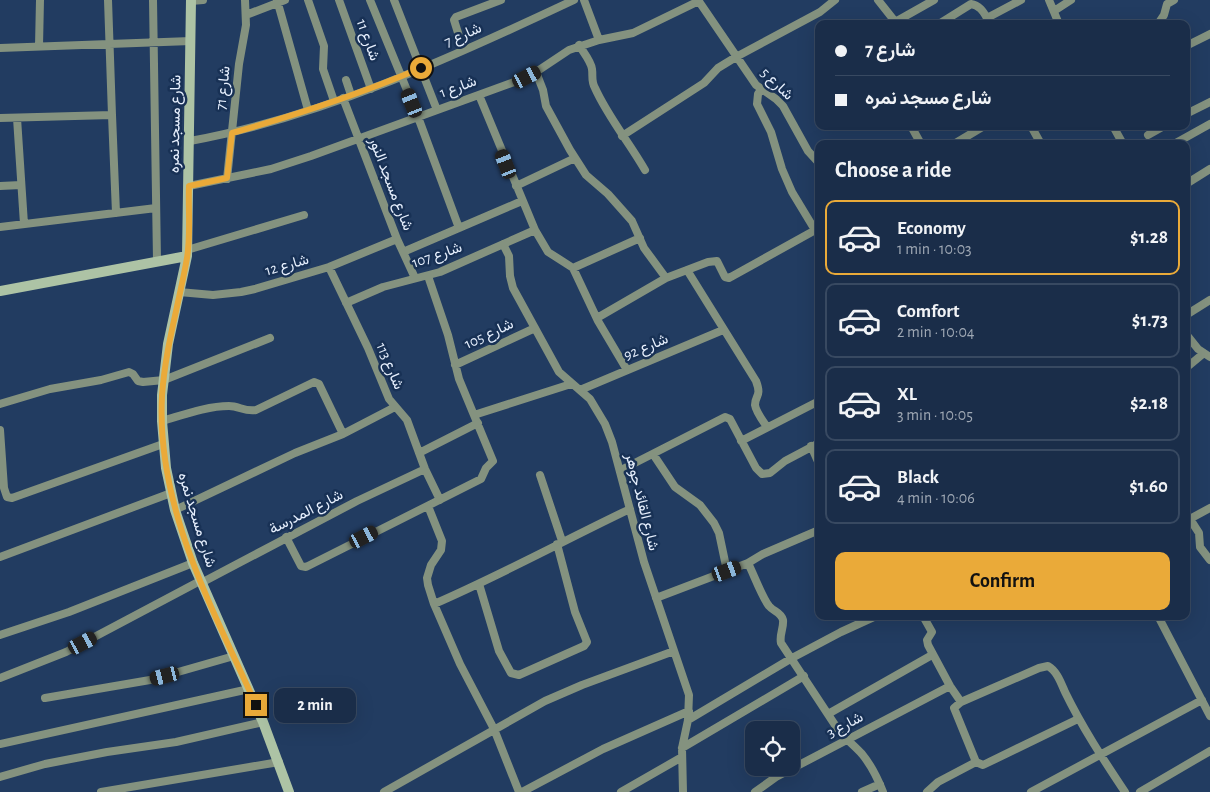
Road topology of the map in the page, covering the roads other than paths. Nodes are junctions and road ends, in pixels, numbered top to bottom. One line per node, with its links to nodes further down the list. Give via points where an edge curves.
1 (40, 0): 40 (street)
2 (108, 0): 37 (street)
3 (153, 0): 36 (street)
4 (191, 0): 5 (street); 34 (street, شارع مسجد نمره)
5 (203, 0)
6 (245, 0): 24 (street, شارع 71)
7 (308, 0): 51 (street, via 324,46 323,69)
8 (339, 0): 47 (street, شارع 11)
9 (370, 0): 45 (street)
10 (394, 0): 43 (street)
11 (501, 0): 33 (street, via 456,17)
12 (574, 0): 43 (street, شارع 7)
13 (584, 0): 35 (street)
14 (835, 0): 42 (street, via 820,12)
15 (878, 0): 25 (street)
16 (934, 0): 26 (street)
17 (1021, 0): 29 (street)
18 (1048, 0): 23 (street)
19 (1072, 0): 23 (street)
20 (1174, 0): 31 (street, via 1167,4)
21 (280, 1): 24 (street); 53 (street)
22 (700, 1): 35 (street, شارع 1, via 632,33); 42 (street, شارع 5)
23 (1054, 11): 30 (street)
24 (246, 15): 63 (street, شارع 71)
25 (894, 20)
26 (901, 20)
27 (945, 20): 28 (street, via 971,4 980,8)
28 (987, 20)
29 (990, 20)
30 (1057, 20)
31 (1161, 20)
32 (1210, 34): 38 (street)
33 (459, 36)
34 (191, 40): 36 (street); 69 (street, شارع مسجد نمره)
35 (599, 40): 39 (street, شارع 1)
36 (152, 42): 37 (street); 81 (street)
37 (110, 44): 40 (street); 56 (street)
38 (1190, 44)
39 (579, 45): 44 (street, شارع 1); 65 (street, via 592,67 594,88)
40 (39, 46): 41 (street)
41 (0, 48)
42 (736, 57): 48 (street, شارع 5); 65 (street, via 718,68 704,83)
43 (421, 68): 45 (street, شارع 7); 54 (street)
44 (536, 72): 49 (street, شارع 1); 70 (street, via 546,106)
45 (402, 77): 47 (street, شارع 7); 57 (street)
46 (346, 80): 50 (street, شارع مسجد النور)
47 (371, 89): 50 (street, شارع 7)
48 (761, 90): 71 (street, شارع 5, via 783,106); 85 (street, via 757,104 782,169 792,192)
49 (479, 95): 54 (street, شارع 1); 79 (street)
50 (347, 97): 51 (street, شارع 7); 66 (street, شارع مسجد النور)
51 (334, 101): 53 (street, شارع 7)
52 (1210, 102): 55 (street)
53 (308, 110): 63 (street, شارع 7)
54 (437, 110): 57 (street, شارع 1)
55 (1190, 112)
56 (112, 115): 59 (street); 82 (street)
57 (418, 117): 66 (street, شارع 1); 87 (street)
58 (0, 118): 59 (street)
59 (17, 118): 76 (street)
60 (1210, 124): 68 (street)
61 (977, 130): 67 (street)
62 (1157, 130): 64 (street)
63 (232, 133): 69 (street, شارع 7); 74 (street, شارع 71)
64 (1148, 135)
65 (622, 136): 73 (street)
66 (359, 138): 74 (street, شارع 1, via 271,169); 91 (street, شارع مسجد النور)
67 (961, 140)
68 (1181, 140)
69 (190, 141): 78 (street, شارع مسجد نمره)
70 (575, 158): 79 (street); 90 (street, via 586,175 632,221)
71 (815, 159)
72 (1210, 169): 75 (street)
73 (645, 170)
74 (227, 178): 78 (street, شارع 1)
75 (1190, 182)
76 (21, 185): 77 (street); 84 (street)
77 (0, 186)
78 (189, 186): 94 (street, شارع مسجد نمره)
79 (516, 186): 80 (street)
80 (522, 201): 87 (street); 88 (street)
81 (156, 208): 82 (street); 95 (street)
82 (116, 213): 84 (street)
83 (304, 216): 94 (street)
84 (24, 224): 86 (street)
85 (815, 226)
86 (0, 227)
87 (459, 228): 93 (street)
88 (535, 230): 92 (street, شارع 107); 97 (street, via 548,252)
89 (815, 230): 98 (street, via 728,278 716,260)
90 (640, 238): 97 (street); 101 (street)
91 (397, 239): 93 (street, شارع مسجد النور); 96 (street, شارع 12)
92 (503, 244): 99 (street, شارع 107); 108 (street, شارع القائد جوهر, via 510,260 512,283)
93 (403, 252): 100 (street, شارع مسجد النور)
94 (187, 253): 95 (street); 103 (street, شارع مسجد نمره)
95 (157, 261): 102 (street)
96 (330, 267): 103 (street, شارع 12, via 242,292 213,295); 105 (street, شارع 113)
97 (573, 268): 107 (street)
98 (687, 270): 101 (street); 109 (street)
99 (428, 276): 100 (street, شارع 107); 113 (street)
100 (415, 278): 105 (street, شارع 107)
101 (666, 278): 107 (street)
102 (0, 291)
103 (179, 292): 116 (street, شارع مسجد نمره)
104 (1210, 300): 106 (street)
105 (346, 303): 121 (street, شارع 113)
106 (1190, 312)
107 (597, 318): 115 (street)
108 (535, 328): 113 (street, شارع 105); 117 (street, شارع القائد جوهر, via 559,372)
109 (723, 330): 115 (street, شارع 92); 124 (street, via 756,381 759,392 755,407)
110 (270, 338): 116 (street)
111 (1190, 339): 112 (street)
112 (1207, 355): 114 (street)
113 (455, 364): 122 (street, via 463,392)
114 (1190, 366)
115 (627, 370): 118 (street, شارع 92)
116 (164, 380): 120 (street, via 143,382 129,372 50,389); 123 (street, شارع مسجد نمره)
117 (571, 384): 118 (street, شارع القائد جوهر); 122 (street)
118 (580, 390): 133 (street, شارع القائد جوهر, via 590,399 605,424)
119 (815, 403): 124 (street)
120 (0, 404)
121 (395, 407): 126 (street); 130 (street, شارع 113, via 407,420)
122 (476, 419): 130 (street); 136 (street, via 493,458 492,463 481,479)
123 (162, 421): 126 (street, via 224,406 256,410 314,382 319,384); 128 (street, شارع مسجد نمره)
124 (766, 427): 127 (street)
125 (0, 430): 128 (street, via 4,488 7,497 12,498)
126 (343, 434): 140 (street, via 294,453)
127 (741, 441): 129 (street, via 756,468 764,474); 131 (street, via 725,417)
128 (163, 444): 135 (street, شارع مسجد نمره)
129 (815, 445)
130 (419, 453): 132 (street, شارع 113)
131 (653, 454): 133 (street); 150 (street, via 675,487 700,505 714,523 720,533)
132 (425, 469): 136 (street, شارع 113); 144 (street, شارع المدرسة)
133 (621, 470): 139 (street, شارع القائد جوهر)
134 (540, 475): 145 (street)
135 (171, 494): 140 (street, شارع مسجد نمره); 146 (street)
136 (440, 500): 137 (street)
137 (428, 506): 144 (street, via 306,568 301,566); 154 (street, via 442,541 428,578)
138 (1210, 508): 141 (street)
139 (630, 509): 145 (street); 153 (street, شارع القائد جوهر)
140 (175, 510): 148 (street, شارع مسجد نمره)
141 (1190, 519)
142 (1190, 522): 147 (street, via 1199,533 1200,547)
143 (815, 532): 149 (street)
144 (286, 537): 151 (street, شارع المدرسة)
145 (559, 543): 152 (street); 152 (street, via 575,612 587,642 584,646 519,674 511,673 500,651)
146 (0, 557)
147 (1210, 560)
148 (193, 563): 151 (street, شارع مسجد نمره); 158 (street, via 69,612)
149 (748, 563): 150 (street); 162 (street, via 769,606 780,614 783,627 780,639)
150 (727, 571): 153 (street)
151 (201, 582): 161 (street, شارع مسجد نمره); 164 (street, شارع المدرسة, via 66,652)
152 (479, 584): 154 (street)
153 (656, 598): 159 (street, شارع القائد جوهر)
154 (434, 604): 176 (street, via 460,664)
155 (867, 620): 162 (street)
156 (925, 620): 160 (street, via 932,632 927,642)
157 (1160, 620): 168 (street)
158 (0, 635)
159 (674, 652): 170 (street, شارع القائد جوهر, via 688,687); 176 (street, via 582,685)
160 (932, 655): 165 (street); 172 (street)
161 (234, 656): 166 (street, شارع مسجد نمره); 167 (street, via 150,680)
162 (792, 658): 163 (street); 174 (street)
163 (804, 676): 172 (street); 179 (street)
164 (0, 678)
165 (950, 686): 169 (street); 177 (street, شارع 3)
166 (249, 689): 175 (street, شارع مسجد نمره); 178 (street)
167 (45, 698)
168 (1202, 700): 171 (street); 181 (street)
169 (961, 702): 173 (street, via 1044,666 1058,676); 184 (street, via 954,710)
170 (689, 711): 174 (street, شارع القائد جوهر); 190 (street, via 603,749)
171 (1209, 712)
172 (828, 714): 177 (street)
173 (1078, 719): 181 (street); 184 (street, via 989,763)
174 (688, 720): 179 (street, شارع القائد جوهر)
175 (264, 722): 183 (street, شارع مسجد نمره); 185 (street, via 176,742 45,764)
176 (494, 729): 189 (street); 190 (street)
177 (846, 740): 186 (street, via 861,753); 193 (street, شارع 3, via 776,777)
178 (0, 744)
179 (682, 748): 182 (street, شارع القائد جوهر)
180 (1210, 751): 199 (street)
181 (1100, 756): 197 (street); 198 (street)
182 (682, 757): 191 (street); 192 (street, شارع القائد جوهر)
183 (279, 762): 187 (street); 188 (street, شارع مسجد نمره)
184 (976, 762): 196 (street, via 938,782)
185 (0, 777)
186 (880, 784): 194 (street); 195 (street)
187 (101, 792)
188 (289, 792)
189 (384, 792)
190 (521, 792)
191 (621, 792)
192 (683, 792)
193 (755, 792)
194 (862, 792)
195 (883, 792)
196 (927, 792)
197 (1031, 792)
198 (1125, 792)
199 (1140, 792)

